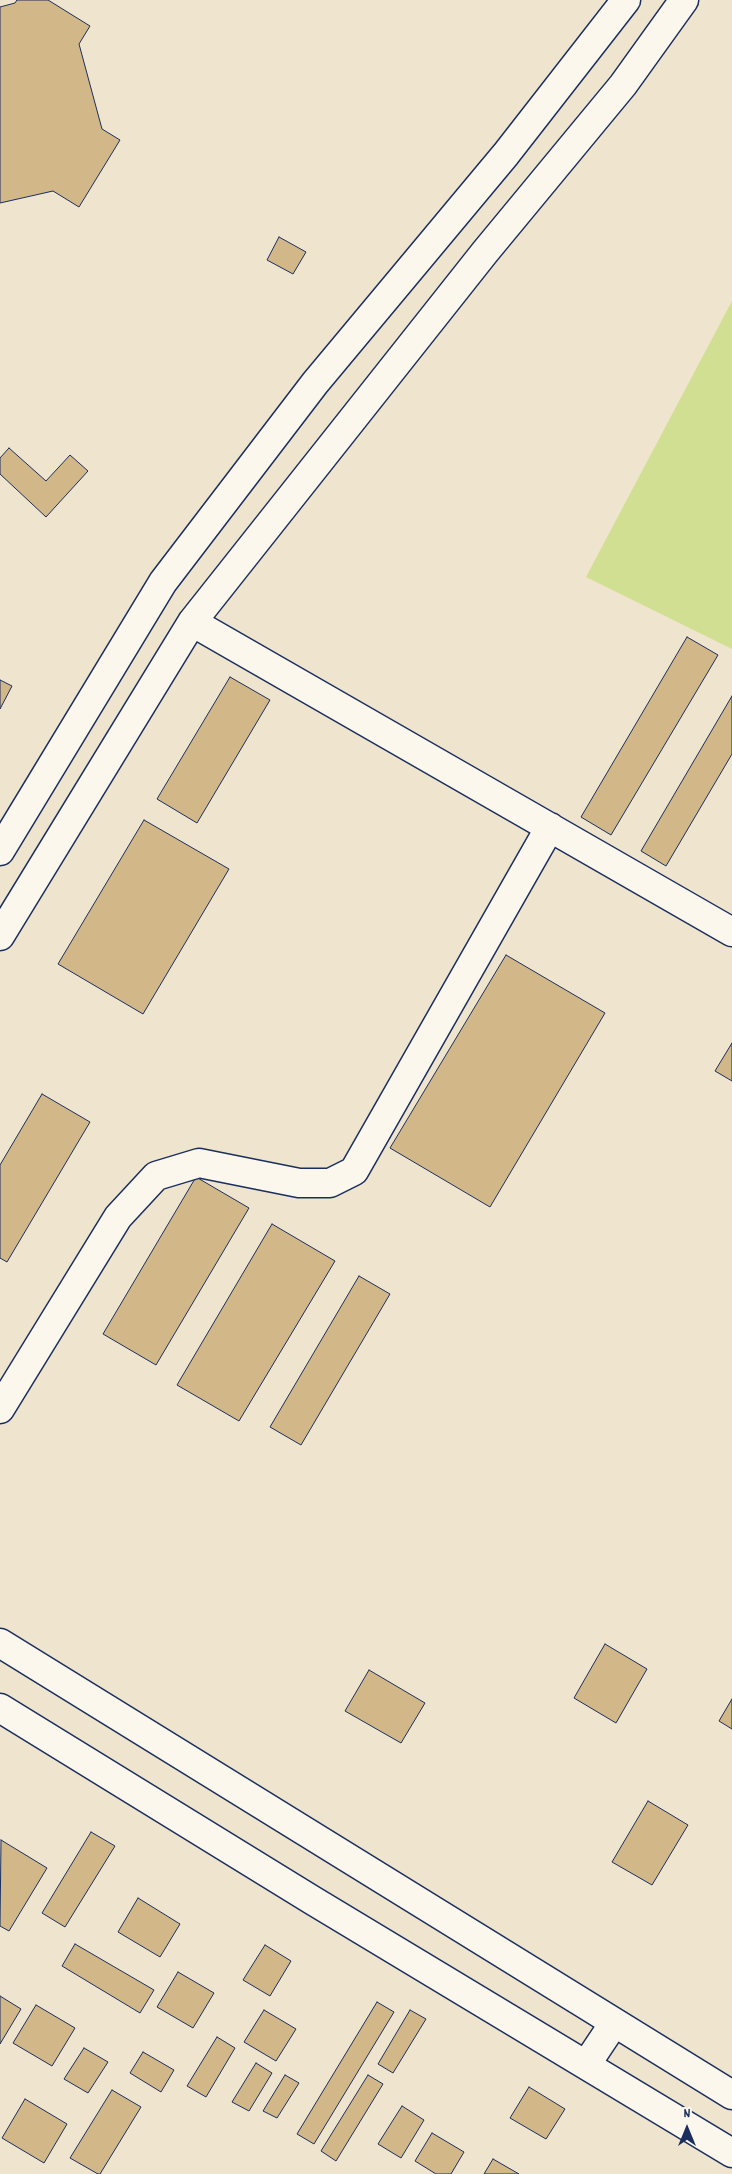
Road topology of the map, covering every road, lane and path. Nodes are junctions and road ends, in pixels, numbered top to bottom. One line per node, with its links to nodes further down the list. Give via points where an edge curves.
1 (626, 0): 5 (street, via 506,154 315,383 163,582)
2 (684, 0): 3 (street, via 623,85 485,252)
3 (192, 622): 4 (street); 7 (street)
4 (550, 827): 6 (street); 8 (street, via 354,1171 330,1183 298,1183 199,1163 156,1176 118,1217)
5 (0, 851)
6 (732, 932)
7 (0, 936)
8 (0, 1408)
9 (0, 1643): 11 (street)
10 (0, 1708): 12 (street)
11 (614, 2024): 12 (street); 13 (street)
12 (586, 2065): 14 (street)
13 (732, 2095)
14 (732, 2153)

